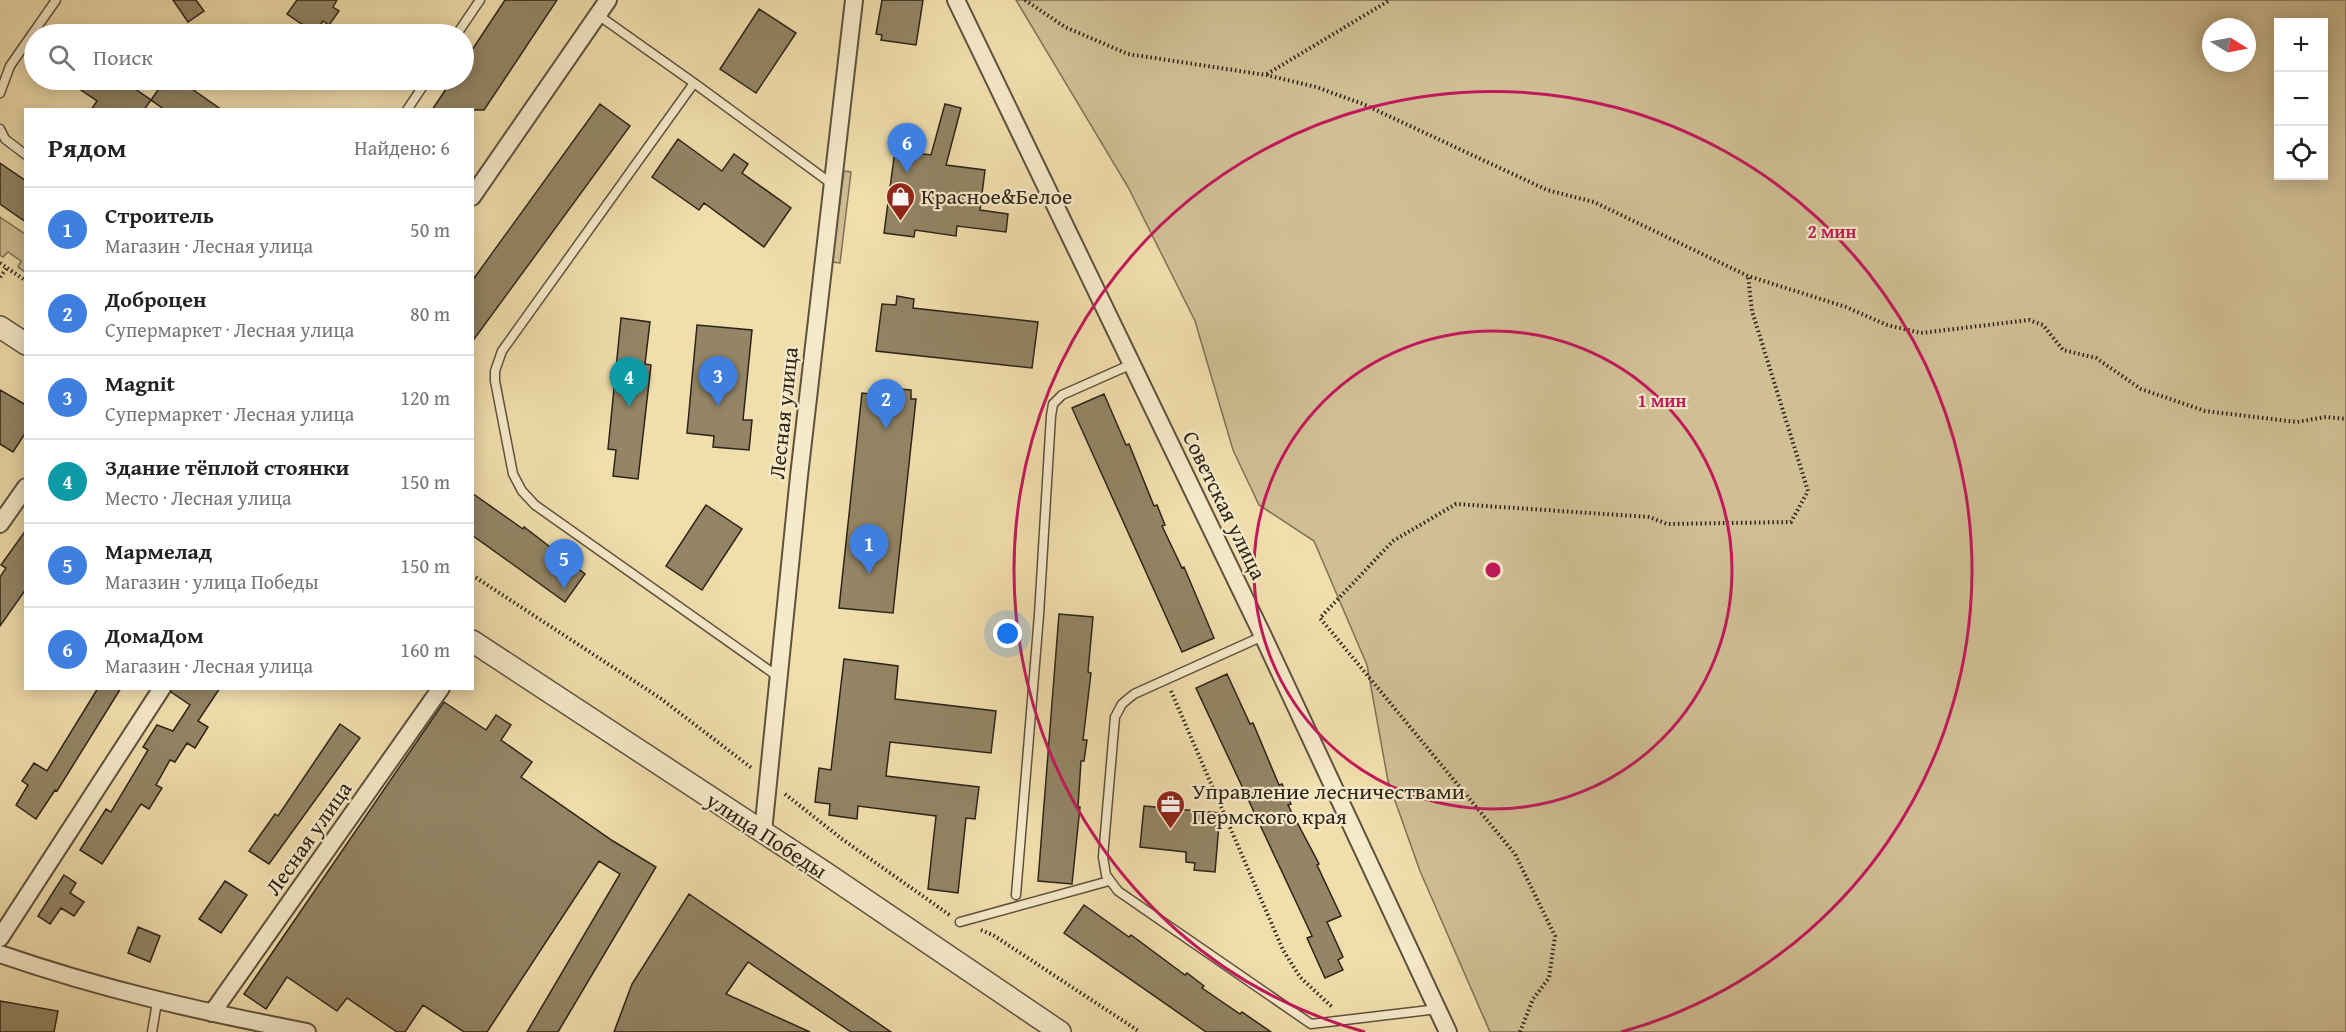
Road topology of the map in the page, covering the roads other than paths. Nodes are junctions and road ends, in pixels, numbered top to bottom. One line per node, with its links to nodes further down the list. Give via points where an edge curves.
1 (56, 0): 7 (lane)
2 (480, 0): 8 (lane)
3 (608, 0): 6 (street)
4 (854, 0): 16 (street, Лесная улица)
5 (956, 0): 20 (street, Советская улица)
6 (598, 15): 10 (lane); 17 (street)
7 (39, 24)
8 (464, 24)
9 (24, 46): 12 (lane, via 10,66)
10 (694, 83): 16 (lane); 25 (lane, via 502,351 495,371 496,392 513,474 535,505)
11 (420, 90): 13 (lane)
12 (0, 93)
13 (408, 108)
14 (0, 129): 15 (lane, via 5,139)
15 (24, 153)
16 (833, 184): 25 (street, Лесная улица, via 798,476)
17 (474, 193)
18 (0, 327): 19 (street)
19 (24, 343)
20 (1132, 364): 23 (street, Советская улица); 30 (lane, via 1062,395 1053,404)
21 (24, 489): 22 (street)
22 (0, 524)
23 (1263, 636): 29 (lane, via 1134,694 1122,704 1115,717 1103,857); 35 (street, Советская улица)
24 (474, 643): 28 (street, улица Победы)
25 (780, 678): 28 (street, Лесная улица)
26 (161, 690): 32 (street)
27 (440, 690): 36 (street, Лесная улица)
28 (763, 832): 39 (street, улица Победы)
29 (1109, 881): 31 (lane); 35 (lane, via 1306,1021 1319,1025)
30 (1016, 895)
31 (960, 922)
32 (0, 938)
33 (0, 954): 34 (street)
34 (157, 1002): 36 (street); 37 (lane)
35 (1438, 1010): 40 (street, Советская улица)
36 (212, 1013): 38 (street)
37 (152, 1032)
38 (307, 1032)
39 (1060, 1032)
40 (1448, 1032)

